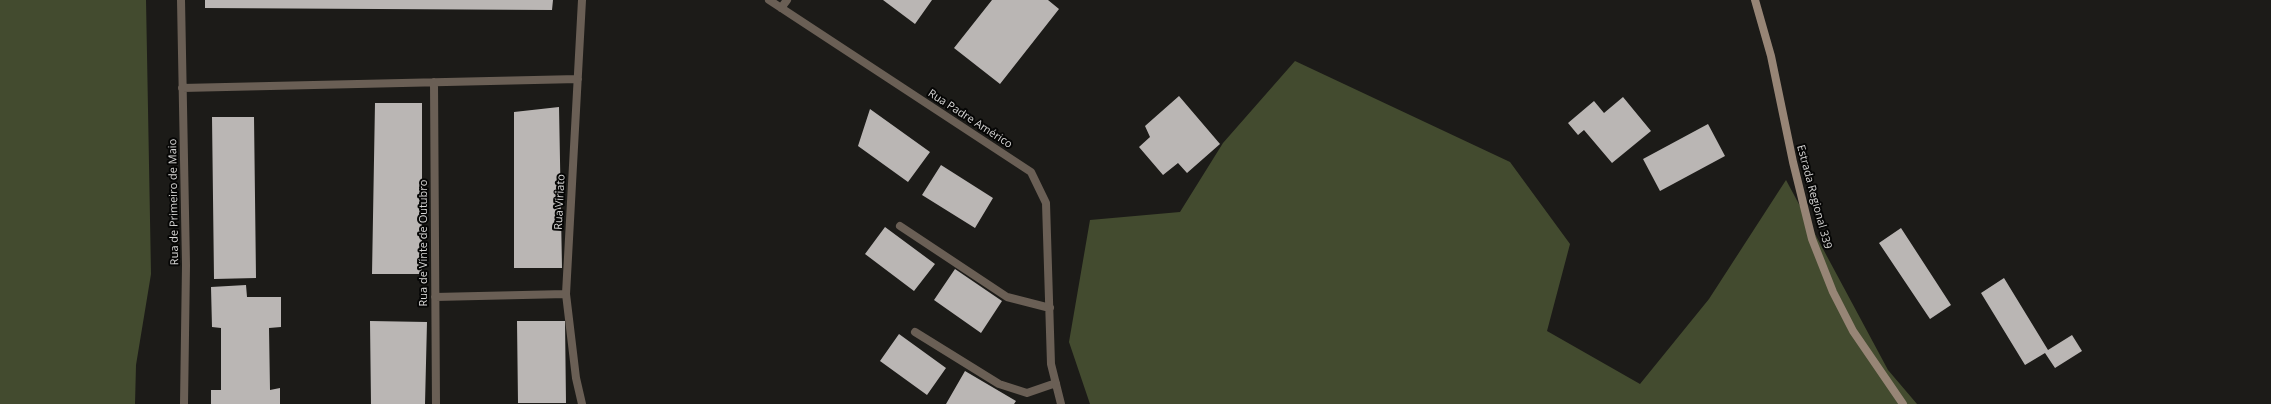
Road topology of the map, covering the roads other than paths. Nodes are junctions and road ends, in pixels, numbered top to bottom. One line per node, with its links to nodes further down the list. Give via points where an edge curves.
1 (181, 0): 9 (street, Rua de Primeiro de Maio)
2 (582, 0): 7 (street, Rua Viriato)
3 (769, 0): 6 (street, Rua Padre Américo)
4 (787, 0): 6 (street)
5 (1755, 0): 20 (main road, Estrada Regional 339, via 1771,56 1812,238 1833,292 1853,331)
6 (781, 8): 13 (street, Rua Padre Américo, via 1031,172 1046,203)
7 (578, 79): 8 (street); 11 (street, Rua Viriato)
8 (434, 82): 9 (street); 12 (street, Rua de Vinte de Outubro)
9 (182, 88): 16 (street, Rua de Primeiro de Maio, via 186,265)
10 (900, 226): 13 (street, via 1007,297)
11 (566, 294): 12 (street); 18 (street, Rua Viriato, via 576,378)
12 (435, 297): 17 (street, Rua de Vinte de Outubro)
13 (1050, 308): 15 (street, Rua Padre Américo, via 1051,364)
14 (915, 332): 15 (street, via 999,384 1027,393)
15 (1056, 383): 19 (street, Rua Padre Américo)
16 (184, 404)
17 (436, 404)
18 (582, 404)
19 (1061, 404)
20 (1903, 404)

